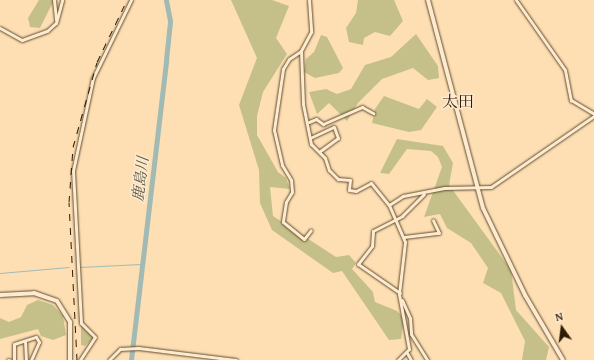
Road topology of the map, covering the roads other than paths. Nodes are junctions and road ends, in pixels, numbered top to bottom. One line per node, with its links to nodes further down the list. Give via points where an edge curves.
1 (54, 0): 7 (street)
2 (62, 0): 7 (street)
3 (131, 0): 31 (street, via 93,78 73,171 71,200 81,323 95,339)
4 (309, 0): 9 (street, via 311,32)
5 (428, 0): 15 (street)
6 (516, 0): 11 (street, via 565,70 571,100)
7 (56, 20): 8 (street, via 47,31 22,40)
8 (0, 28)
9 (301, 50): 12 (street, via 303,104); 20 (street, via 288,59 284,69 274,130 282,165 291,180 292,192 286,202 283,222 304,239)
10 (373, 113): 12 (street, via 362,107 323,124 316,120)
11 (594, 115): 15 (street, via 498,183)
12 (309, 122): 13 (street)
13 (310, 138): 14 (street, via 311,144); 14 (street, via 334,127 338,138)
14 (320, 151): 17 (street, via 329,170 338,179 350,180 349,190 356,191 371,182)
15 (476, 188): 16 (street, via 444,188); 37 (street, via 524,295)
16 (424, 194): 17 (street, via 403,196); 19 (street)
17 (389, 205): 19 (street)
18 (433, 220): 21 (street, via 439,233)
19 (393, 222): 21 (street); 22 (street, via 373,231 372,246 358,264)
20 (311, 230)
21 (404, 238): 22 (street)
22 (400, 293): 24 (street)
23 (0, 295): 30 (street, via 34,293 57,301 70,322)
24 (400, 299): 26 (street, via 406,320); 36 (street, via 410,318 411,334)
25 (25, 341): 27 (street, via 14,344); 28 (street); 29 (street, via 36,338 39,342)
26 (407, 354): 34 (street); 35 (street)
27 (14, 360)
28 (26, 360)
29 (31, 360)
30 (70, 360)
31 (80, 360)
32 (109, 360): 33 (street, via 123,348 138,348)
33 (236, 360)
34 (398, 360)
35 (411, 360)
36 (427, 360)
37 (563, 360)

